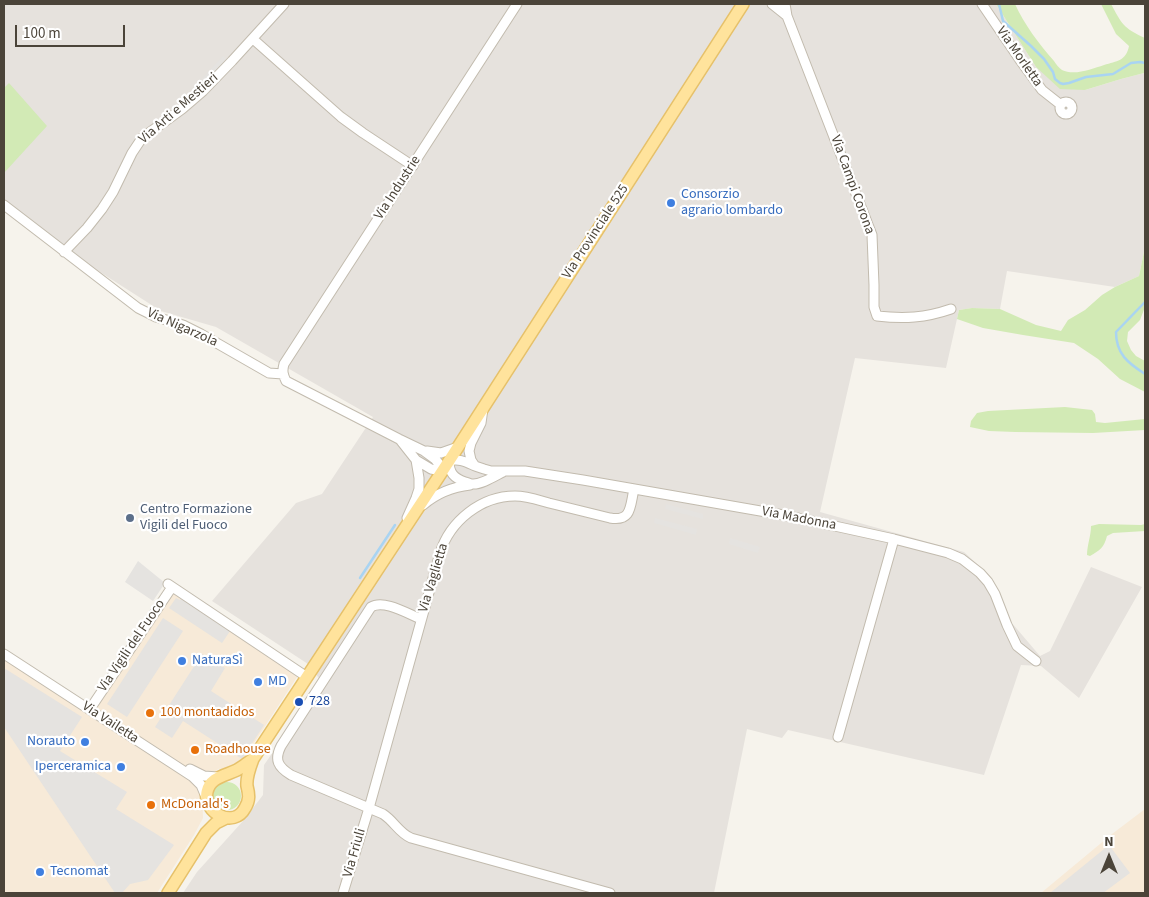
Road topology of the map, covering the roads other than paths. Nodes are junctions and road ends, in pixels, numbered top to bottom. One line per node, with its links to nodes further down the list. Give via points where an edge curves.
1 (284, 4): 8 (street, Via Arti e Mestieri)
2 (517, 4): 10 (street, Via Industrie)
3 (772, 4): 7 (street)
4 (785, 4): 7 (street, Via Campi Corona)
5 (982, 4): 9 (street, Via Morletta, via 1042,90)
6 (744, 5): 15 (main road, Via Provinciale 525)
7 (787, 16): 13 (street, Via Campi Corona, via 872,235 877,316 934,315)
8 (253, 38): 10 (street, via 341,116); 12 (street, Via Arti e Mestieri, via 200,95 142,138 102,209)
9 (1061, 105)
10 (413, 166): 14 (street, Via Industrie, via 284,364)
11 (4, 205): 12 (street, Via Nigarzola)
12 (64, 252): 14 (street, Via Nigarzola, via 138,308 183,325 269,373)
13 (951, 309)
14 (283, 374): 16 (street, Via Nigarzola, via 286,381)
15 (483, 408): 17 (main road, Via Provinciale 525); 21 (street, via 470,448)
16 (399, 439): 18 (street, Via Nigarzola); 19 (street, Via Nigarzola)
17 (458, 447): 18 (street, Via Nigarzola, via 441,453); 20 (main road, Via Provinciale 525)
18 (424, 451): 20 (street, Via Nigarzola)
19 (416, 460): 20 (street, Via Nigarzola, via 431,468); 26 (street, via 419,489)
20 (446, 466): 21 (street, Via Madonna, via 460,460); 23 (street, via 456,478); 25 (main road, Via Provinciale 525)
21 (475, 466): 22 (street, Via Madonna)
22 (505, 471): 23 (street, Via Madonna); 24 (street, Via Madonna)
23 (472, 485): 25 (street, Via Madonna, via 440,493)
24 (634, 489): 27 (street, Via Madonna, via 788,516); 28 (street, Via Vaglietta, via 624,518 610,518 517,496 476,507 445,539)
25 (414, 514): 26 (main road, Via Provinciale 525)
26 (403, 530): 32 (main road, Via Provinciale 525)
27 (894, 539): 31 (street, Via Madonna, via 948,553 980,573 995,594 1017,646); 34 (street)
28 (421, 619): 39 (street, Via Vaglietta); 39 (street, via 384,604 372,606 278,754 280,766 288,773)
29 (4, 648): 33 (street, Via Vailetta)
30 (4, 654): 38 (street, Via Vailetta, via 193,777 203,788)
31 (1036, 661)
32 (307, 677): 33 (street, Via Vigili del Fuoco, via 170,586); 35 (main road, Via Provinciale 525)
33 (92, 706): 36 (street, Via Vailetta, via 196,773)
34 (838, 737)
35 (253, 759): 36 (main road); 37 (main road)
36 (222, 776): 37 (main road, via 240,778); 38 (main road, via 208,788)
37 (248, 786): 40 (main road, via 246,808 240,814)
38 (209, 805): 40 (main road, via 217,815); 41 (main road, via 210,820)
39 (368, 811): 43 (street, Via Friuli); 44 (street, via 388,817 403,834 414,839)
40 (226, 818): 41 (main road)
41 (206, 833): 42 (main road)
42 (168, 893)
43 (343, 893)
44 (610, 893)

